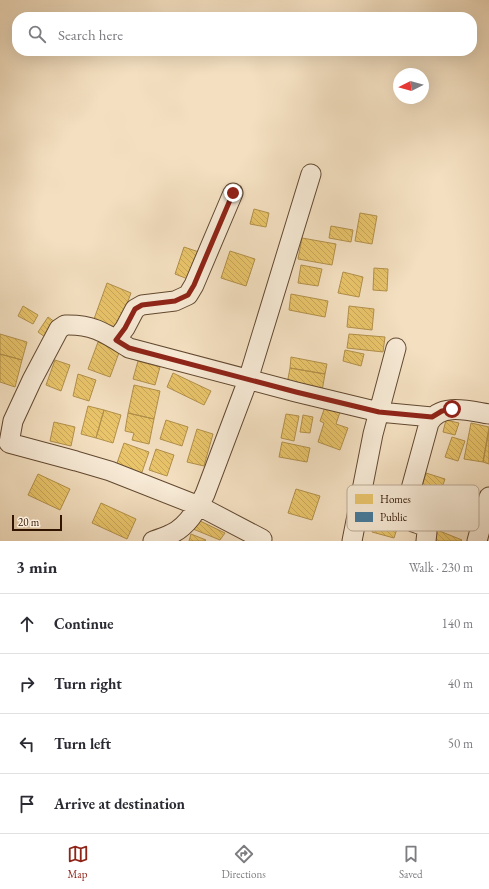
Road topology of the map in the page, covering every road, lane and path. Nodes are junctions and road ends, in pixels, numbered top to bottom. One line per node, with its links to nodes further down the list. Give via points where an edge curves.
1 (311, 174): 5 (street)
2 (233, 193): 3 (street, via 188,295 175,301 142,305 135,309)
3 (116, 340): 5 (street, via 129,348); 12 (street, via 105,332 89,326 65,325 59,329 13,421 9,443 110,472)
4 (396, 348): 6 (street)
5 (248, 380): 6 (street); 12 (street)
6 (379, 412): 8 (street); 9 (street)
7 (489, 414): 8 (street, via 452,409)
8 (432, 417): 10 (street)
9 (363, 485)
10 (412, 485)
11 (489, 496): 19 (street)
12 (199, 506): 15 (street); 16 (street, via 184,526)
13 (354, 531): 17 (street)
14 (426, 531): 18 (street)
15 (262, 540)
16 (153, 541)
17 (352, 541)
18 (426, 541)
19 (477, 541)

